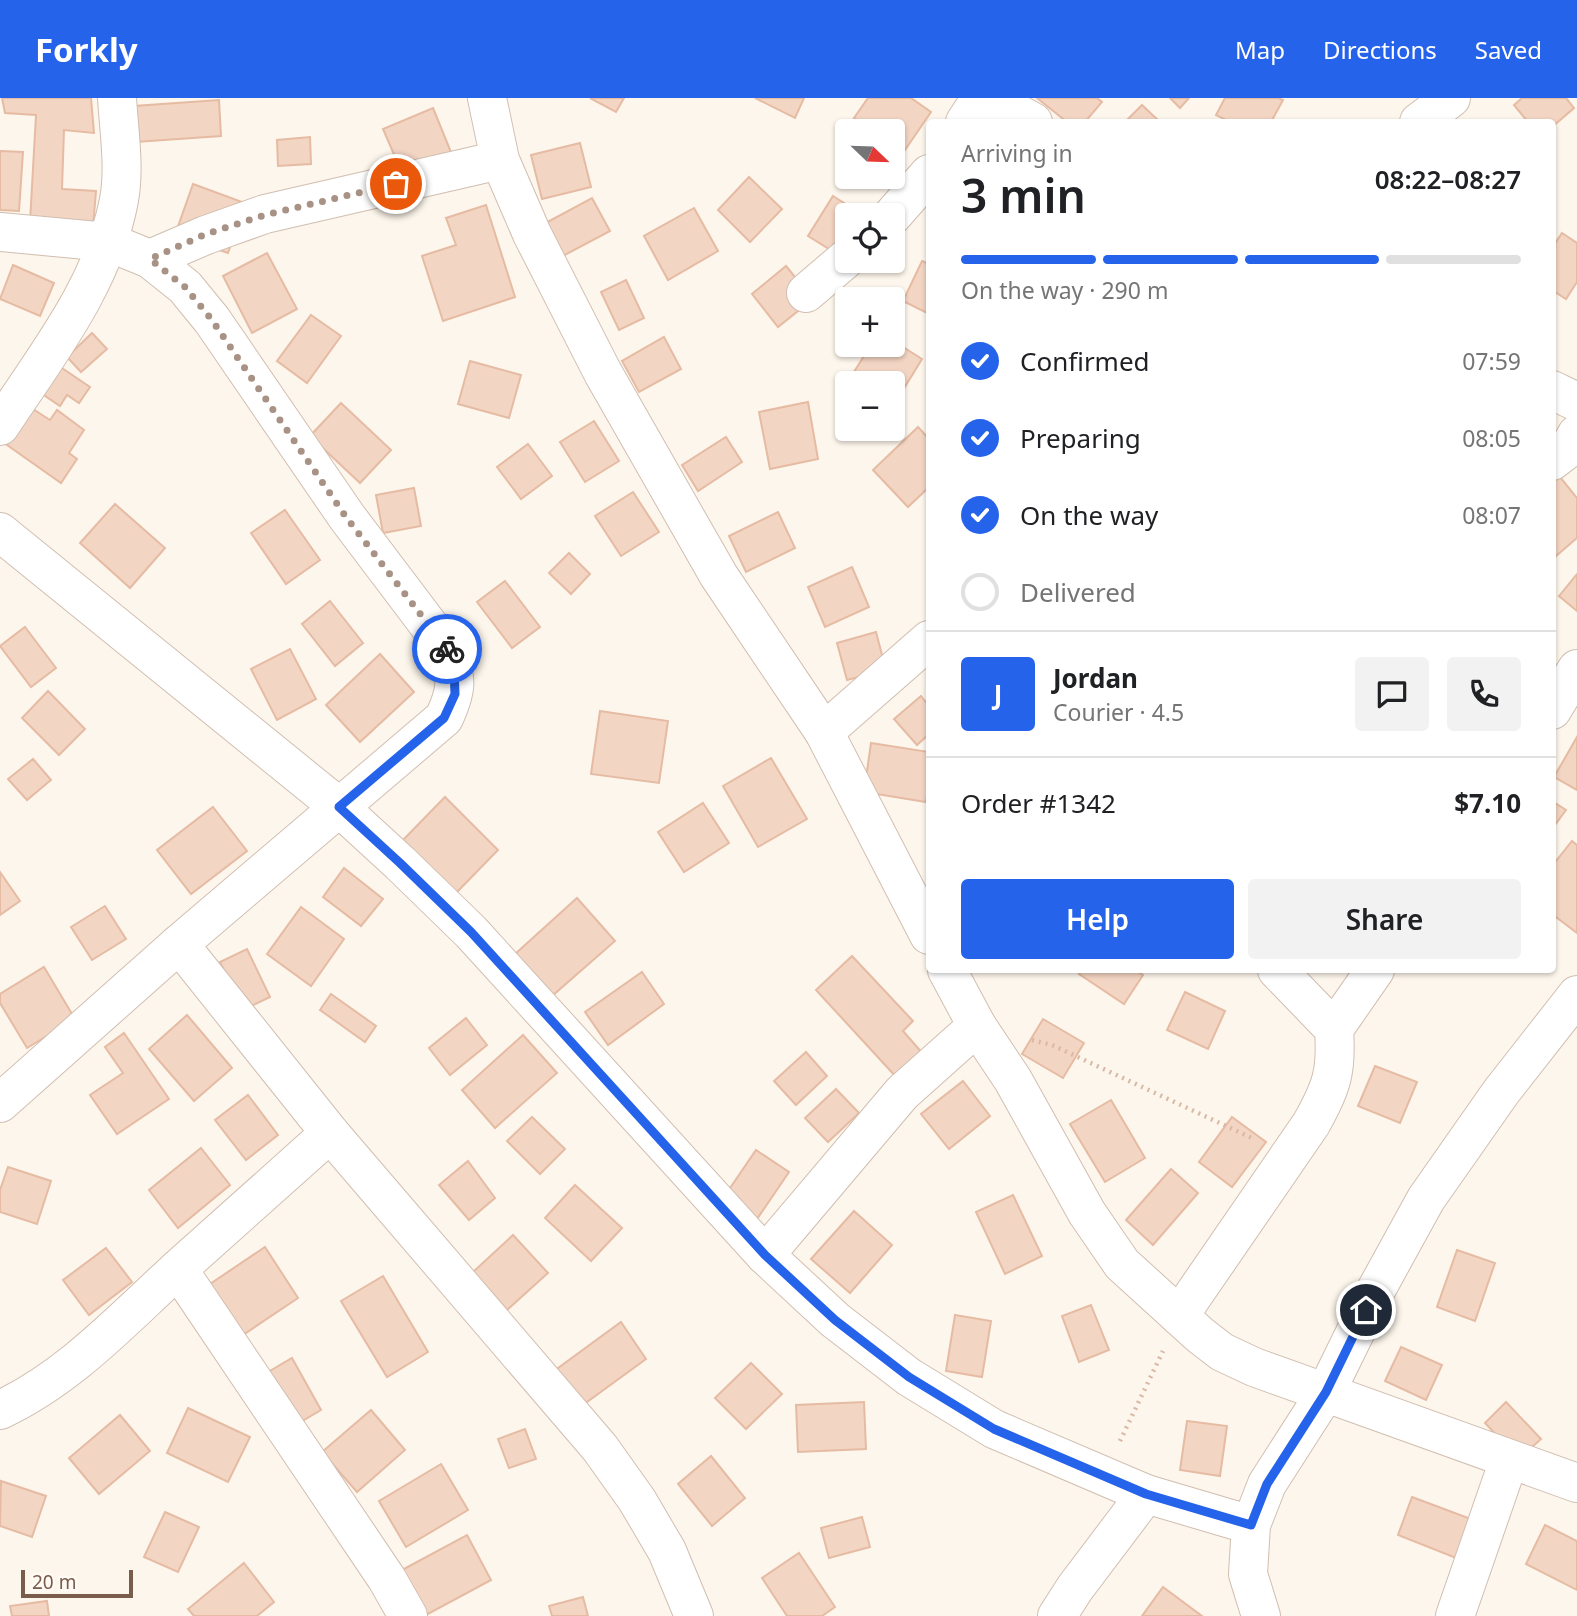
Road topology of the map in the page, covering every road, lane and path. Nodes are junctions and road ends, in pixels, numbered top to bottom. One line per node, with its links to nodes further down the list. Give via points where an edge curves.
1 (117, 98): 13 (street, via 120,198)
2 (487, 98): 9 (street)
3 (981, 98): 6 (street)
4 (989, 98): 7 (street)
5 (1451, 98): 8 (street)
6 (967, 119)
7 (1028, 119)
8 (1423, 119)
9 (500, 159): 14 (street, via 265,215); 24 (street, via 532,234 603,373 719,576)
10 (926, 177): 11 (street)
11 (903, 203)
12 (0, 232): 13 (street)
13 (108, 242): 14 (street); 19 (street, via 85,296)
14 (150, 259): 25 (street, via 185,287 212,320 346,517 446,648 454,668 455,694 444,718)
15 (835, 268): 16 (street)
16 (806, 293)
17 (1556, 392): 18 (street)
18 (1577, 402)
19 (0, 426)
20 (0, 531): 25 (street)
21 (926, 643): 24 (street)
22 (1577, 669): 23 (street)
23 (1556, 703)
24 (824, 732): 26 (street)
25 (339, 807): 27 (street); 37 (street, via 471,932)
26 (926, 928)
27 (179, 944): 34 (street); 35 (street)
28 (949, 973): 32 (street)
29 (1280, 973): 33 (street)
30 (1373, 973): 33 (street)
31 (1577, 995): 40 (street, via 1426,1199)
32 (977, 1027): 36 (path, via 1052,1045); 37 (street, via 902,1093); 39 (street, via 1108,1244 1122,1264)
33 (1334, 1029): 36 (street, via 1336,1059 1329,1093)
34 (0, 1103)
35 (330, 1133): 38 (street); 48 (street, via 600,1448 667,1551)
36 (1287, 1155): 39 (street)
37 (765, 1255): 43 (street, via 835,1320 909,1377 994,1429)
38 (177, 1269): 41 (street, via 65,1372); 47 (street)
39 (1179, 1316): 40 (street, via 1222,1352); 43 (path)
40 (1326, 1392): 42 (street); 46 (street, via 1267,1484)
41 (0, 1410)
42 (1509, 1460): 44 (street); 51 (street)
43 (1102, 1476): 45 (street)
44 (1577, 1483)
45 (1146, 1494): 46 (street); 49 (street)
46 (1251, 1525): 50 (street, via 1248,1574)
47 (408, 1616)
48 (694, 1616)
49 (1057, 1616)
50 (1261, 1616)
51 (1455, 1616)

